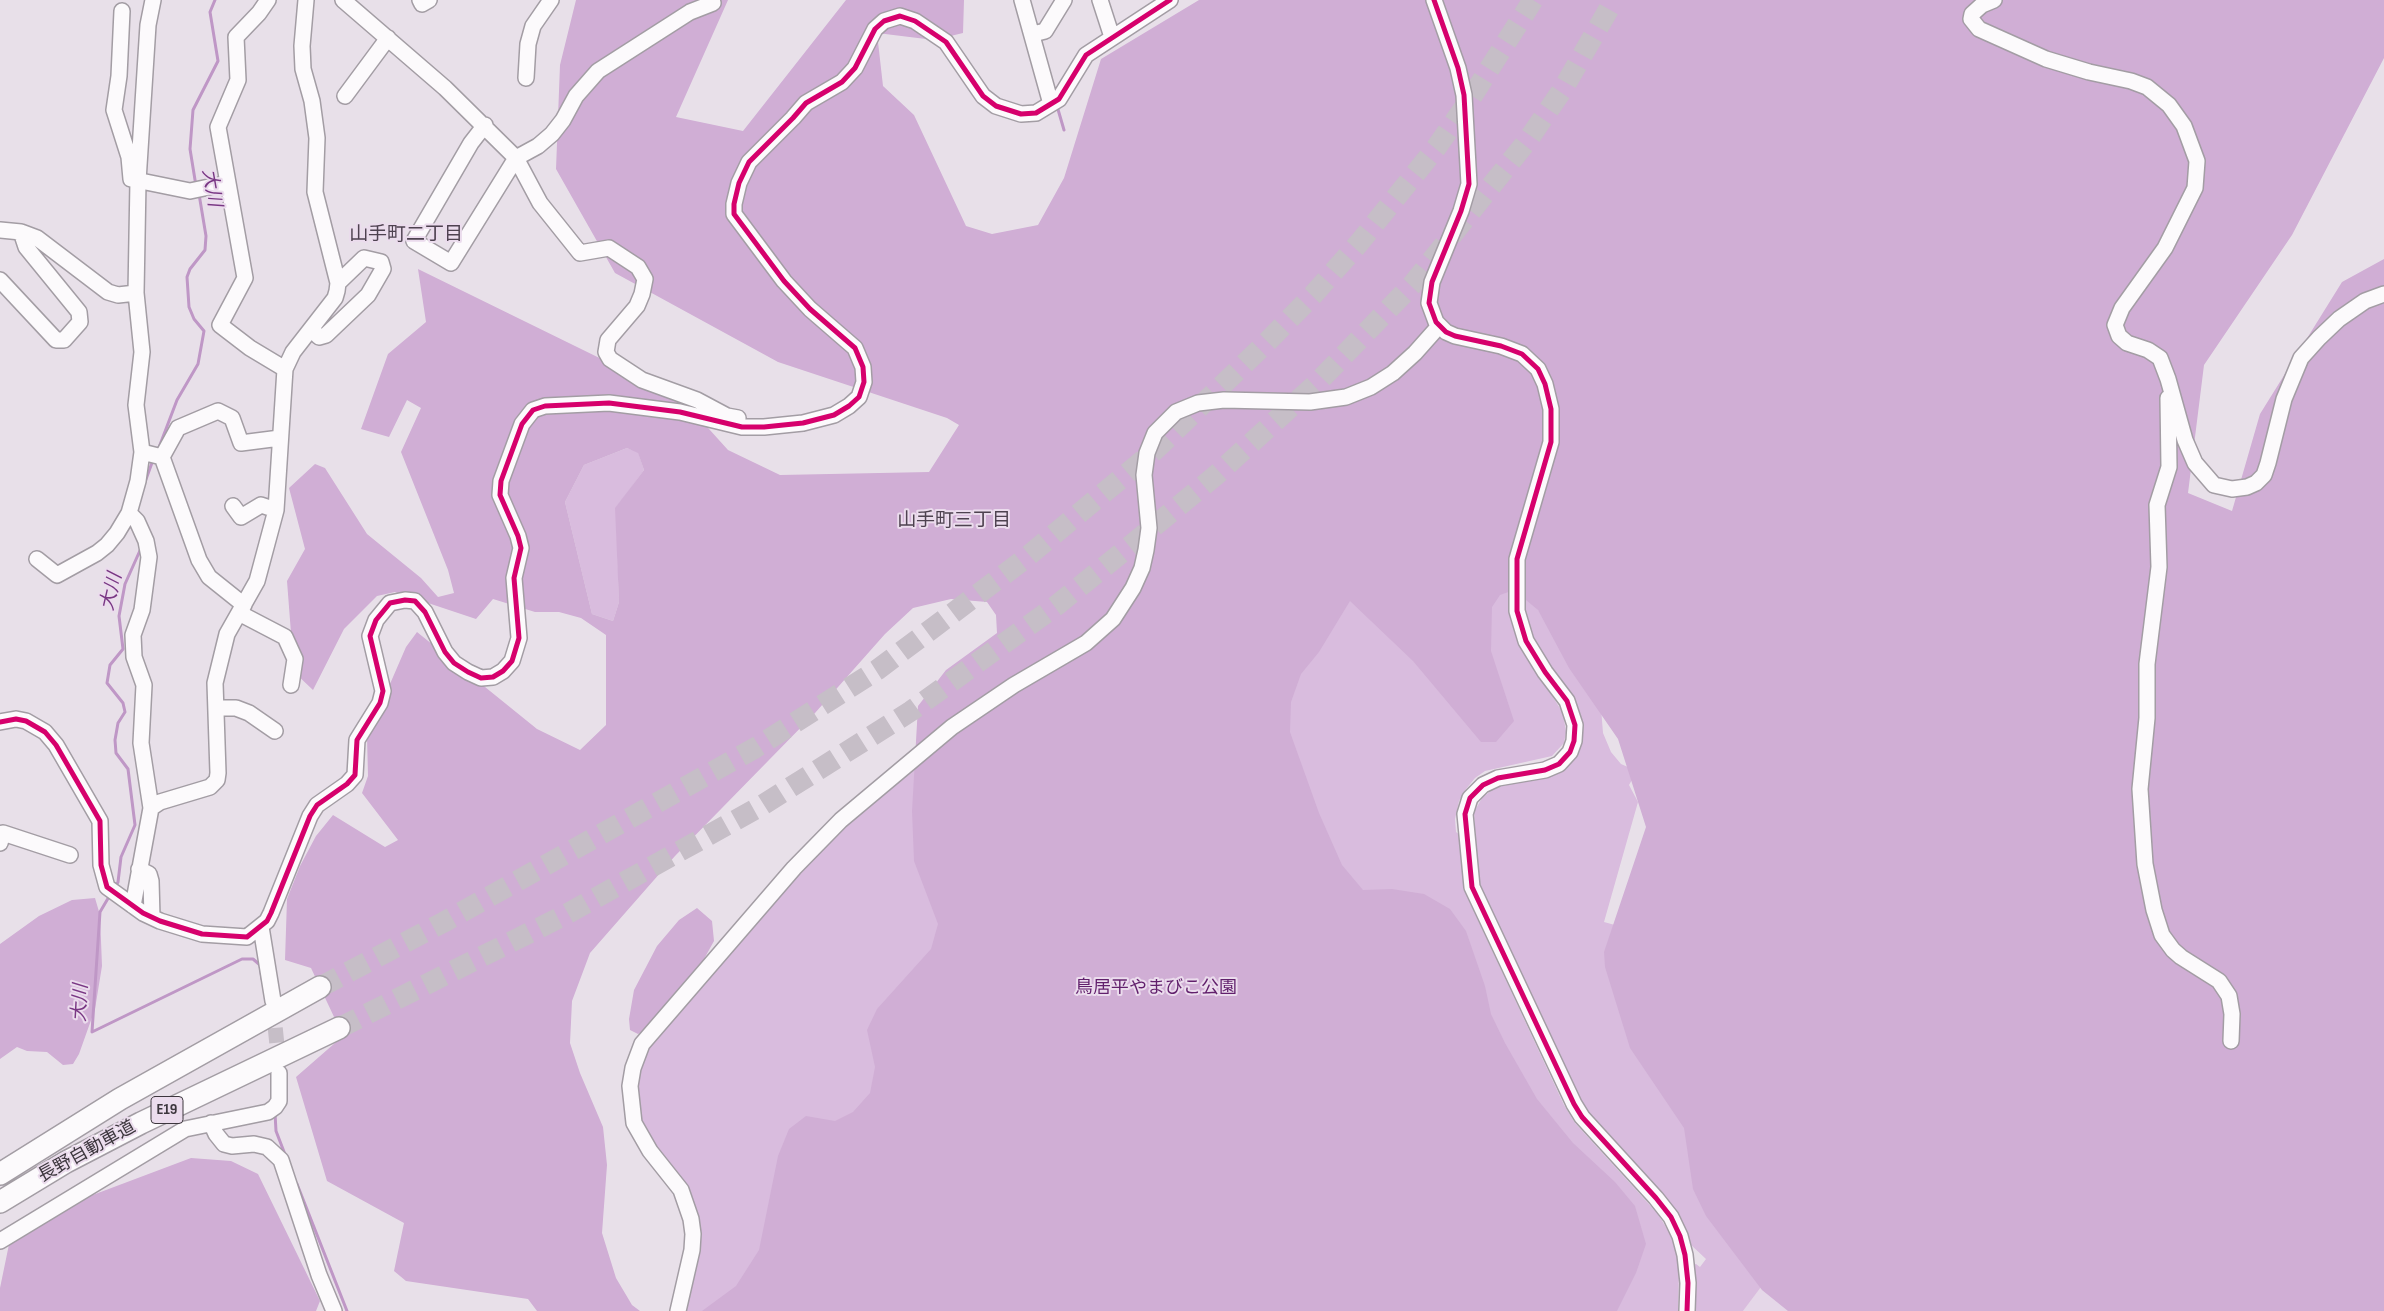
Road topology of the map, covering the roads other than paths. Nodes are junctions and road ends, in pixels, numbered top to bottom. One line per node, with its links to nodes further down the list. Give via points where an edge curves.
1 (153, 0): 24 (street, via 148,25)
2 (268, 0): 25 (street, via 236,37 238,80 218,127)
3 (306, 0): 29 (street, via 303,69 317,138 315,192)
4 (343, 0): 18 (street)
5 (420, 0): 6 (street, via 422,4)
6 (429, 0)
7 (551, 0): 19 (street, via 533,26 528,44)
8 (1022, 0): 16 (street)
9 (1064, 0): 16 (street, via 1044,31)
10 (1100, 0): 17 (street)
11 (1170, 0): 17 (street)
12 (1434, 0): 32 (street, via 1458,68 1464,95 1470,162 1469,190 1430,288 1430,309)
13 (1994, 0): 35 (street, via 1972,14 1971,19 1979,29 2046,59 2147,87 2169,105 2184,126 2197,161 2195,188 2165,248 2122,308 2115,325 2119,336 2127,343 2160,358)
14 (713, 2): 23 (street, via 690,12 598,70 576,96 552,134)
15 (122, 11): 24 (street, via 114,110 129,157 131,179)
16 (1033, 34): 21 (street)
17 (1112, 37): 21 (street, via 1086,55 1059,99)
18 (388, 38): 20 (street); 22 (street)
19 (526, 78)
20 (346, 96)
21 (1051, 104): 36 (street, via 1036,113 1021,114 996,106 983,96 946,42 915,21 900,16 884,21 876,29 855,68 842,82 806,103 749,162 738,183 734,214 784,281 810,309 855,348 863,367 864,382 859,397 834,415)
22 (484, 125): 23 (street); 23 (street, via 470,143 414,241 451,263)
23 (516, 158): 36 (street, via 540,203 580,253 609,248 638,267 645,279 637,306 608,340 606,352 610,359 642,380 697,400 727,416 756,421)
24 (138, 181): 25 (street, via 190,191); 30 (street)
25 (228, 183): 34 (street, via 245,278 220,325 250,348)
26 (0, 230): 27 (street)
27 (21, 232): 28 (street, via 26,247 80,312 80,322 64,340 56,340); 30 (street, via 37,238 108,292 118,295)
28 (0, 280)
29 (338, 283): 33 (street, via 336,298); 33 (street, via 364,258 381,262 383,269 368,295 326,335 319,337)
30 (136, 293): 38 (street, via 142,352 136,404)
31 (2384, 294): 35 (street, via 2365,301 2339,319 2301,358 2284,398 2264,475 2247,488 2214,485 2195,463)
32 (1439, 326): 66 (street, via 1393,373 1346,397 1310,402 1224,400 1198,403 1176,412 1155,433 1148,453 1144,475 1149,528 1146,550 1142,568 1113,619 1086,643 1014,685 952,727 841,820 794,868 642,1044 630,1086 634,1123 650,1152 681,1190 691,1219 692,1250); 67 (street, via 1455,336 1522,354 1538,369 1545,384 1551,409 1551,442 1517,559 1518,611 1526,641 1568,701 1575,725 1570,752 1559,764 1545,770 1498,778 1483,785 1470,798 1465,814 1472,887 1574,1104 1671,1216 1685,1255)
33 (312, 330): 34 (street, via 293,352)
34 (285, 368): 37 (street)
35 (2168, 379): 59 (street, via 2169,466 2158,505 2159,567 2147,664 2140,789 2145,864 2162,935 2172,950 2219,981 2229,996 2232,1014)
36 (764, 428): 55 (street, via 742,427 680,412 610,403 545,406 533,410 527,416 501,481 500,495 521,548 514,578 519,638 512,661 503,672 493,677 481,678 468,672 445,652 425,612 415,602 390,603 376,620 370,636 383,691 357,740 355,775 317,805 310,816 271,913)
37 (280, 438): 39 (street, via 241,443 232,418 218,411 178,428); 41 (street)
38 (142, 452): 39 (street); 42 (street, via 138,481)
39 (162, 458): 44 (street, via 199,560 209,577)
40 (233, 506): 41 (street, via 241,517 261,505)
41 (276, 510): 44 (street, via 257,581)
42 (128, 513): 43 (street, via 117,533 97,553 57,575); 49 (street, via 138,521 146,540 148,557 142,610 132,635 134,657 144,685 141,744)
43 (37, 559)
44 (241, 609): 45 (street, via 285,637 295,659); 46 (street, via 222,651 215,683)
45 (291, 685)
46 (216, 708): 48 (street, via 236,708 249,713); 49 (street, via 216,780 210,788 160,802)
47 (0, 722): 53 (street, via 26,721 45,732 56,745 100,821 101,865 107,887)
48 (275, 731)
49 (151, 808): 52 (street)
50 (0, 843): 51 (street, via 3,833)
51 (70, 855)
52 (140, 869): 53 (street); 54 (street, via 149,874 151,881)
53 (133, 906): 54 (street)
54 (152, 917): 55 (street, via 202,934 231,938 247,937)
55 (261, 927): 57 (street)
56 (320, 987): 62 (highway, 長野自動車道 / E19, via 120,1099)
57 (273, 1001)
58 (339, 1028): 63 (highway, 長野自動車道 / E19, via 141,1123 66,1162)
59 (2230, 1040)
60 (279, 1073): 61 (street, via 275,1107 268,1112)
61 (211, 1123): 64 (street, via 185,1129); 65 (street, via 224,1144 267,1147 281,1160 318,1276)
62 (0, 1174)
63 (0, 1202)
64 (0, 1241)
65 (334, 1311)
66 (678, 1311)
67 (1687, 1311)

